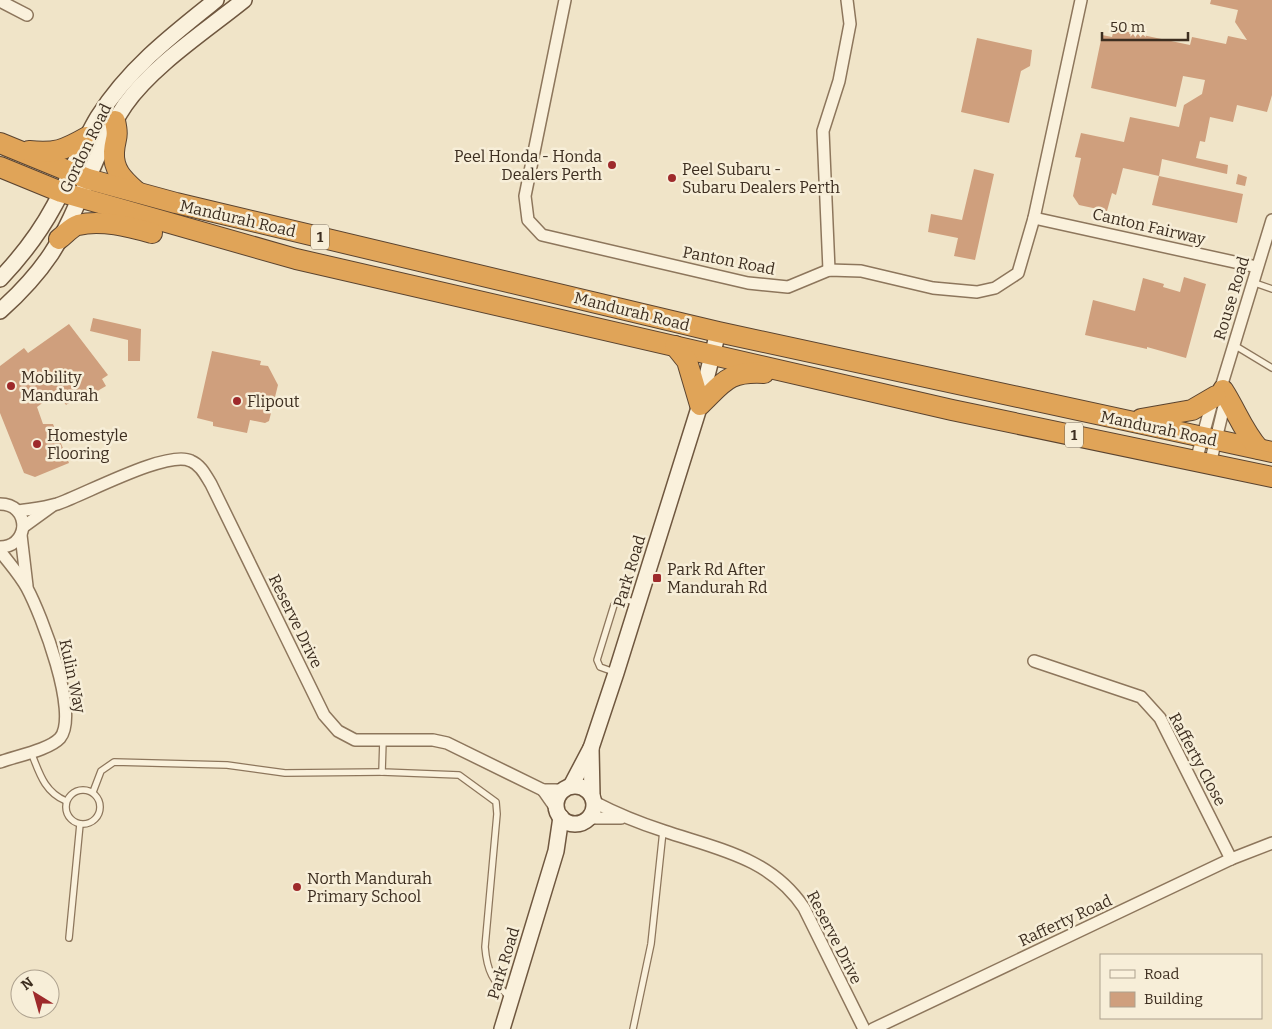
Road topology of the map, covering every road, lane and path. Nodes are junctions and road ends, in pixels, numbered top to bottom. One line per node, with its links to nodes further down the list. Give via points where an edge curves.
1 (216, 0): 7 (street); 10 (street, Gordon Road, via 168,38 125,80)
2 (244, 0): 7 (street, Gordon Road)
3 (565, 0): 21 (street, Panton Road, via 525,196 528,220 542,235 748,283 788,287)
4 (847, 0): 21 (street, via 850,24 839,81 823,131)
5 (1081, 0): 16 (street, Panton Road)
6 (0, 1): 8 (street)
7 (227, 14): 9 (street, Gordon Road, via 152,75 126,103)
8 (27, 15)
9 (115, 121): 13 (street, Gordon Road); 14 (highway, via 118,136 114,151 115,168)
10 (87, 137): 11 (highway, via 65,149 49,153); 13 (street, Gordon Road)
11 (7, 146): 13 (highway, Mandurah Road / 1)
12 (0, 167): 15 (highway, Mandurah Road / 1)
13 (79, 176): 14 (highway, Mandurah Road / 1); 15 (street, Gordon Road)
14 (138, 193): 26 (highway, Mandurah Road / 1)
15 (70, 195): 18 (street, Gordon Road); 19 (highway, Mandurah Road / 1); 22 (street, Gordon Road, via 52,210 19,259)
16 (1034, 218): 20 (street, Canton Fairway); 21 (street, Panton Road, via 1018,273 996,288 977,292 933,288 861,271)
17 (1272, 220): 20 (street, Rouse Road)
18 (59, 239): 19 (highway, via 78,225 105,224 126,226 218,250); 25 (street, Gordon Road, via 36,274)
19 (254, 249): 28 (highway, Mandurah Road / 1)
20 (1257, 267): 23 (street, Rouse Road)
21 (829, 270)
22 (0, 279)
23 (1252, 282): 24 (lane); 27 (street, Rouse Road)
24 (1272, 289)
25 (0, 311)
26 (724, 333): 29 (street, Park Road); 34 (highway, Mandurah Road / 1)
27 (1234, 345): 30 (lane); 32 (street, Rouse Road)
28 (674, 346): 29 (highway, Mandurah Road / 1); 33 (highway, via 687,361)
29 (719, 356): 31 (highway, Mandurah Road / 1); 33 (street, Park Road)
30 (1272, 368)
31 (800, 375): 33 (highway, via 746,372 730,376); 37 (highway, Mandurah Road / 1)
32 (1220, 390): 34 (highway, via 1192,410); 35 (street, Rouse Road); 36 (highway, via 1233,405 1241,424)
33 (700, 405): 46 (street, Park Road)
34 (1126, 420): 35 (highway, Mandurah Road / 1)
35 (1210, 439): 36 (highway, Mandurah Road / 1); 37 (street, Rouse Road)
36 (1265, 451)
37 (1203, 462): 38 (highway, Mandurah Road / 1)
38 (1272, 477)
39 (2, 502): 41 (street)
40 (56, 504): 41 (street, Reserve Drive); 42 (street, Reserve Drive); 49 (street, Reserve Drive, via 157,463 178,458 191,460 211,484 324,715 338,732 355,740)
41 (18, 512): 42 (street, Kulin Way)
42 (22, 531): 43 (street, Reserve Drive, via 11,545); 45 (street, Kulin Way)
43 (0, 547)
44 (0, 551): 45 (street, Kulin Way)
45 (27, 587): 51 (street, Kulin Way, via 53,647 66,718 60,738 51,746)
46 (637, 603): 48 (street, Park Road); 48 (lane, via 623,598 616,602 597,660 600,667)
47 (1034, 662): 66 (street, Rafferty Close, via 1141,697 1160,718)
48 (616, 673): 50 (street, Park Road)
49 (383, 740): 53 (lane); 55 (street, Reserve Drive, via 447,743)
50 (591, 748): 54 (street, Park Road); 57 (street, Park Road)
51 (31, 751): 52 (street, Kulin Way); 58 (lane, via 43,782 52,793)
52 (0, 762)
53 (382, 772): 56 (lane, via 286,773 227,765 114,762 101,772); 68 (lane, via 459,775 496,802 498,814 486,966)
54 (567, 788): 55 (street, Reserve Drive); 57 (street, via 583,788); 59 (street, via 557,799)
55 (543, 790): 59 (street, Reserve Drive)
56 (93, 792): 58 (lane, via 75,791); 62 (lane, via 100,802 99,814 91,822)
57 (593, 799): 60 (street, Reserve Drive); 61 (street)
58 (66, 801): 62 (lane, via 67,815)
59 (559, 813): 61 (street, via 571,823); 65 (street, Park Road)
60 (626, 818): 61 (street, Reserve Drive); 63 (street, Reserve Drive)
61 (586, 820): 65 (street, Park Road)
62 (80, 824): 67 (lane)
63 (663, 831): 70 (lane, via 651,944); 71 (street, Reserve Drive, via 745,857 793,891)
64 (1272, 843): 66 (street, Rafferty Road)
65 (556, 851): 68 (street, Park Road)
66 (1231, 859): 72 (street, Rafferty Road)
67 (69, 938)
68 (510, 998): 69 (street, Park Road)
69 (502, 1029)
70 (633, 1029)
71 (864, 1029)
72 (873, 1029)

